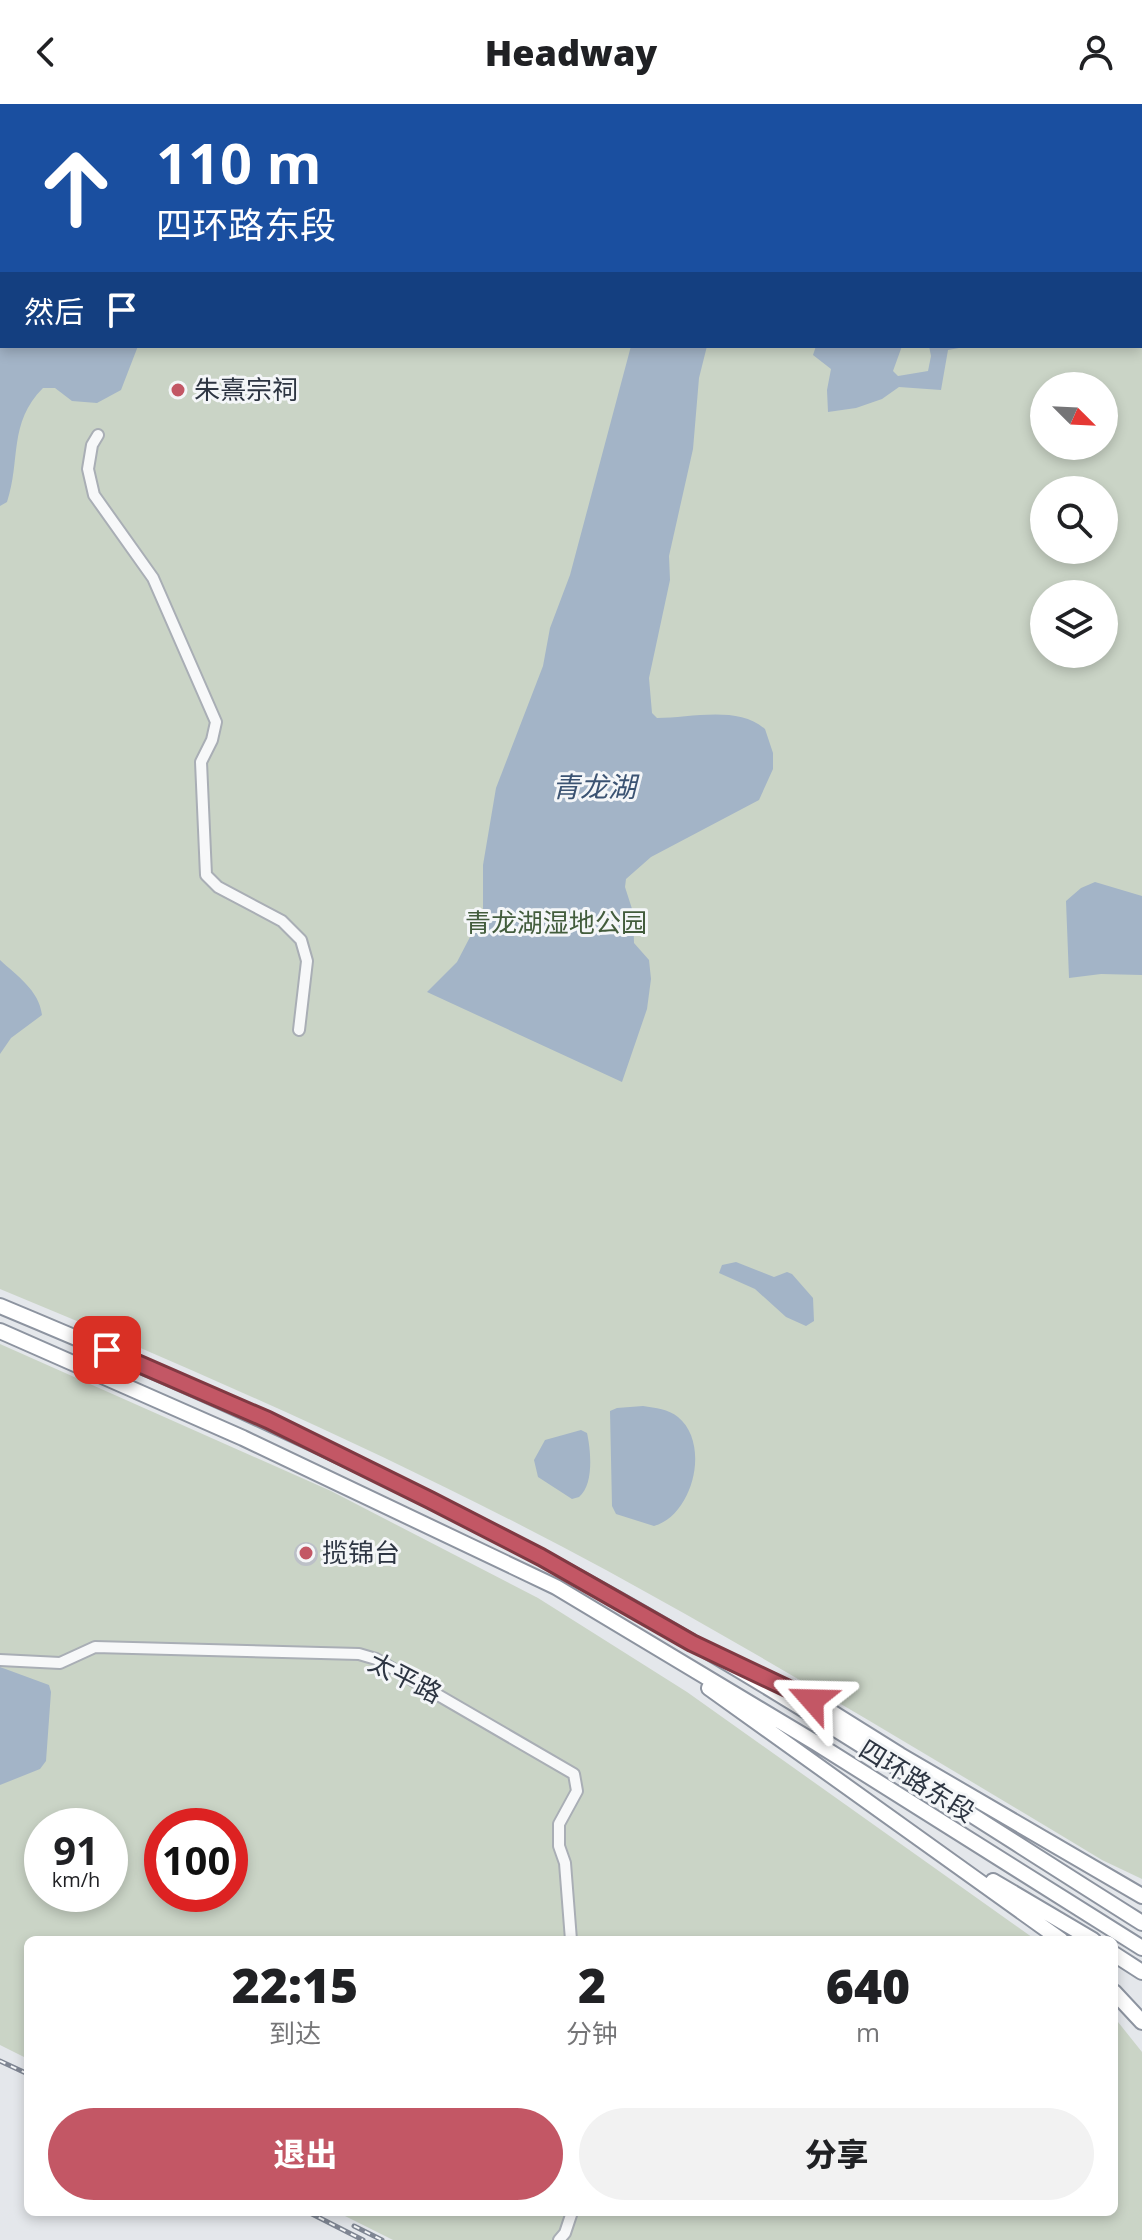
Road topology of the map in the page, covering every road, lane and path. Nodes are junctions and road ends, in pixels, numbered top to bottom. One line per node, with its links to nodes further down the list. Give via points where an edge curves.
1 (98, 435): 2 (street, via 88,469 94,495 153,578 216,722 201,762 206,875 218,887 282,921 301,940 307,961)
2 (299, 1030)
3 (0, 1306): 6 (highway, 四环路东段, via 254,1414 541,1557)
4 (0, 1331): 5 (highway, 四环路东段, via 420,1521)
5 (615, 1620): 8 (highway); 14 (highway, 四环路东段)
6 (692, 1643): 9 (highway, via 812,1700); 10 (highway, 四环路东段)
7 (0, 1660): 11 (street, 太平路, via 60,1663 95,1647 244,1649 376,1659 574,1774 577,1791 559,1824)
8 (920, 1839): 12 (highway); 13 (highway)
9 (1142, 1894)
10 (1142, 1923)
11 (571, 1936)
12 (1055, 1936)
13 (1086, 1936)
14 (1142, 1948)
15 (1118, 1957): 16 (highway)
16 (1142, 1972)
17 (1118, 1996): 18 (highway)
18 (1142, 2022)
19 (571, 2216): 20 (street)
20 (559, 2240)

